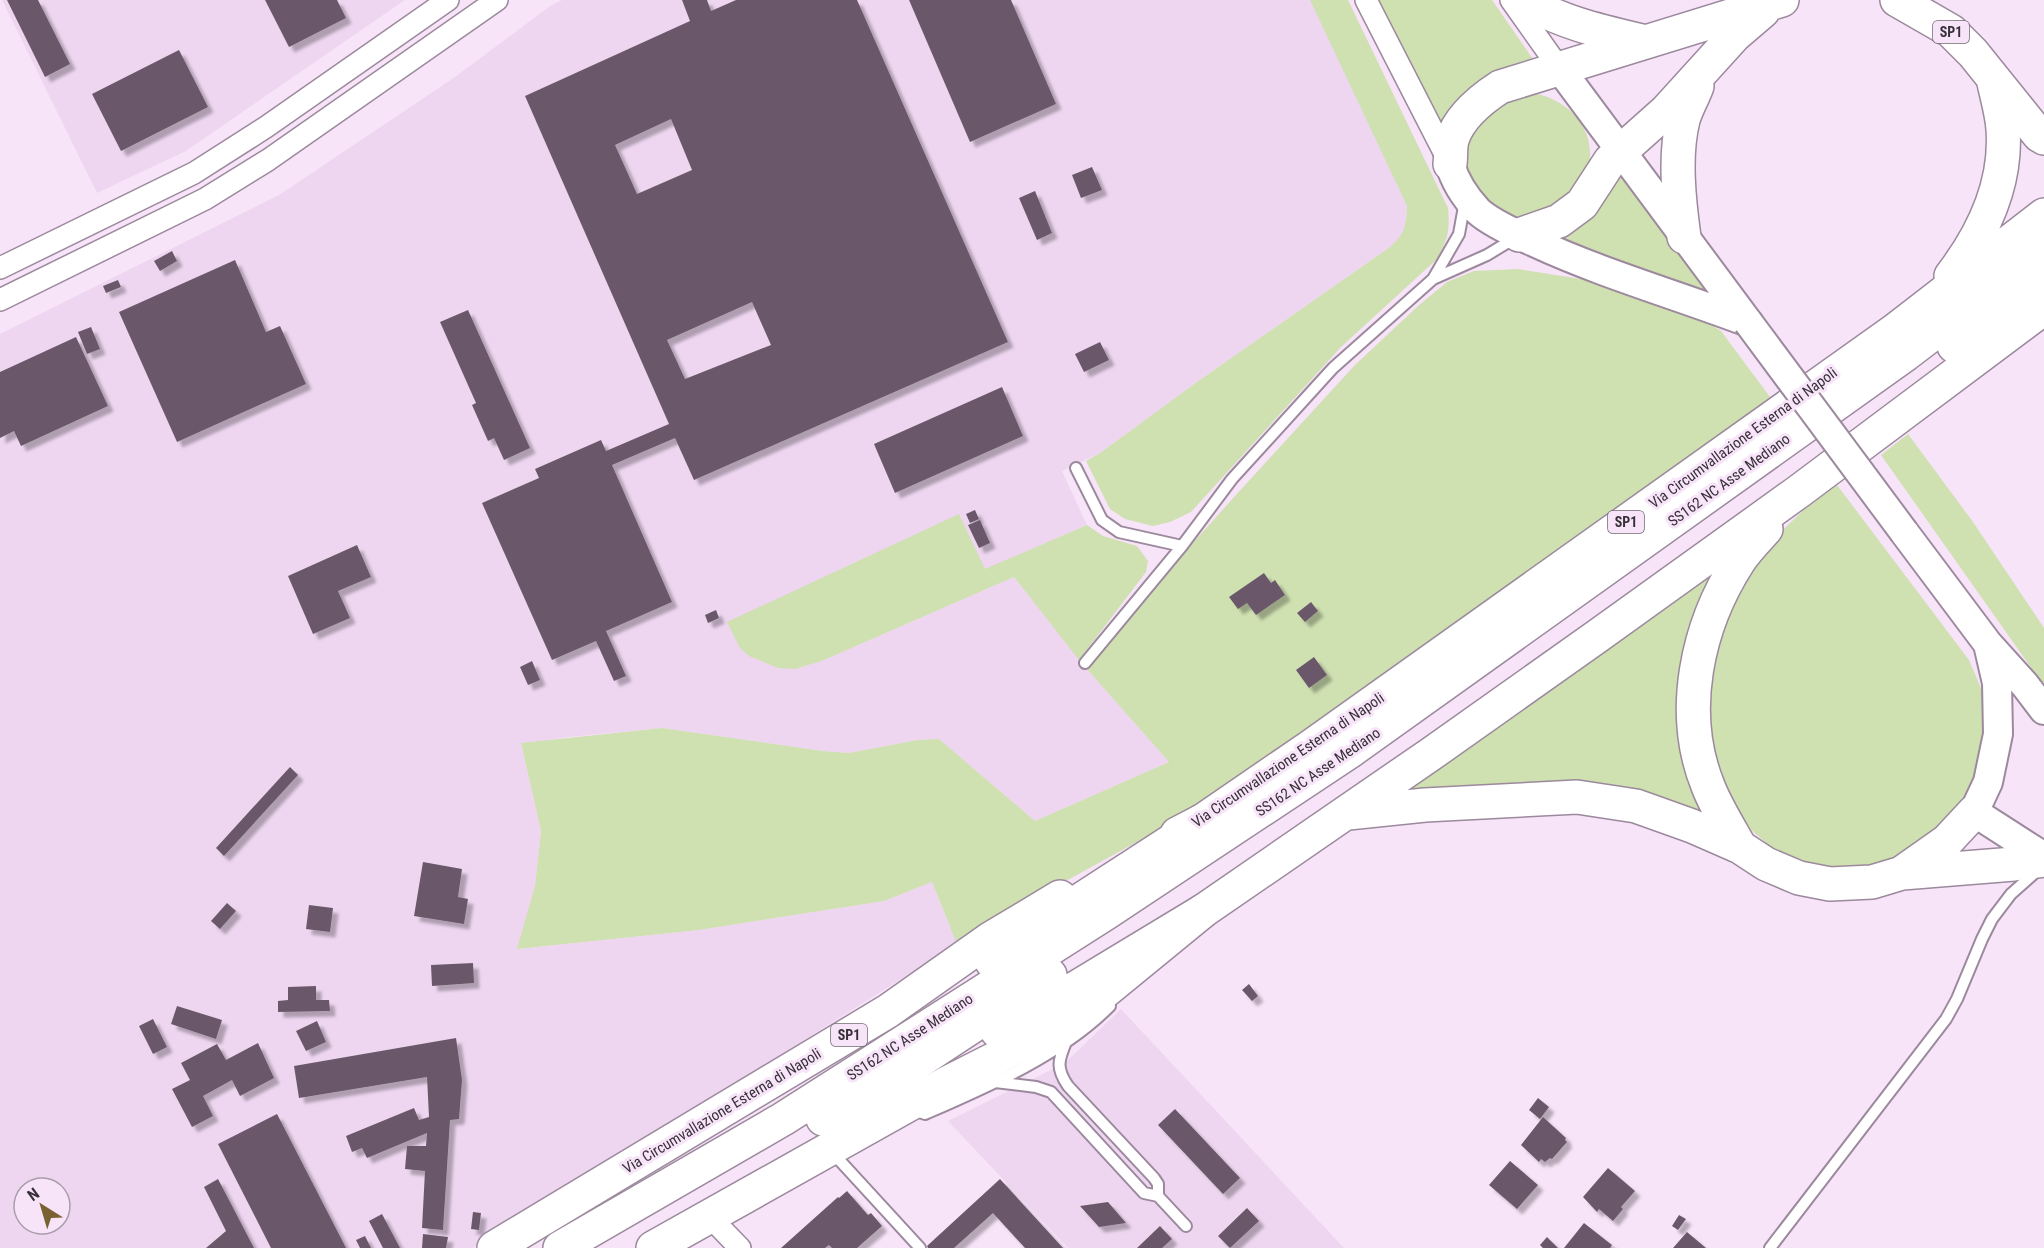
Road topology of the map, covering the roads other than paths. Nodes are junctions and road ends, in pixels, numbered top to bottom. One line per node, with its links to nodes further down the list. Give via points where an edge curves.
1 (448, 0): 20 (street, via 194,173)
2 (497, 0): 23 (street, via 205,199)
3 (1366, 0): 14 (street)
4 (1511, 0): 10 (street)
5 (1524, 0): 8 (main road, via 1547,14)
6 (1897, 0): 11 (main road, SP1, via 1951,32)
7 (1780, 1): 8 (main road); 9 (main road, via 1758,14)
8 (1646, 42): 10 (main road)
9 (1705, 67): 13 (main road); 18 (main road, via 1683,120 1678,168)
10 (1560, 69): 13 (main road); 14 (main road, via 1500,87 1481,99 1466,115 1452,140)
11 (1993, 78): 12 (main road, SP1); 24 (main road, via 2003,129 2000,170 1991,207 1970,252)
12 (2044, 138)
13 (1622, 153): 17 (main road, via 1604,169 1572,213 1542,229); 18 (main road)
14 (1450, 164): 15 (main road)
15 (1466, 195): 17 (main road, via 1480,212); 21 (lane, via 1460,234)
16 (2044, 215): 24 (main road, Via Circumvallazione Esterna di Napoli / SP1)
17 (1519, 235): 21 (lane, via 1487,255); 26 (main road, via 1572,260)
18 (1684, 237): 26 (main road)
19 (2044, 249): 47 (main road, SS162 NC Asse Mediano, via 1906,354 1349,752)
20 (0, 268)
21 (1433, 279): 29 (lane, via 1333,368 1232,479)
22 (2044, 279): 44 (main road, SS162 NC Asse Mediano, via 1370,766)
23 (0, 300)
24 (1932, 301): 35 (main road, Via Circumvallazione Esterna di Napoli / SP1)
25 (2044, 308): 28 (main road)
26 (1748, 322): 30 (main road, bridge)
27 (1076, 468): 29 (lane, via 1102,520 1119,532)
28 (1798, 492): 34 (main road); 36 (main road, via 1740,560 1721,595 1701,645 1693,690 1696,742 1708,785)
29 (1182, 546): 31 (lane)
30 (1988, 644): 32 (main road); 33 (main road, via 1998,683 1998,734 1989,782)
31 (1085, 663)
32 (2044, 710)
33 (1974, 812): 37 (main road); 38 (main road, via 1947,841)
34 (1343, 813): 36 (main road, via 1577,797 1636,806); 39 (main road)
35 (1202, 821): 47 (main road, via 1038,927); 52 (main road, Via Circumvallazione Esterna di Napoli / SP1, via 990,939 888,1011)
36 (1740, 847): 38 (main road, via 1799,878 1830,884 1872,882)
37 (2044, 860): 38 (main road); 58 (lane, via 1992,919 1946,1019)
38 (1902, 873)
39 (1203, 911): 40 (main road); 44 (main road, via 1021,1021)
40 (1168, 940): 41 (lane); 46 (main road, via 1098,997 1032,1040)
41 (1149, 972)
42 (1116, 999): 43 (lane, via 1094,1022)
43 (1066, 1042): 45 (lane); 49 (lane, via 1059,1060 1060,1074 1154,1178)
44 (915, 1064): 54 (main road, SS162 NC Asse Mediano)
45 (995, 1082): 46 (lane, via 925,1114); 49 (lane, via 1051,1092 1144,1193)
46 (905, 1107): 48 (main road)
47 (783, 1119): 53 (main road, SS162 NC Asse Mediano)
48 (829, 1149): 50 (main road); 57 (lane)
49 (1158, 1196): 51 (lane)
50 (709, 1216): 55 (main road); 56 (street)
51 (1186, 1226)
52 (494, 1248)
53 (560, 1248)
54 (604, 1248)
55 (653, 1248)
56 (740, 1248)
57 (920, 1248)
58 (1770, 1248)

